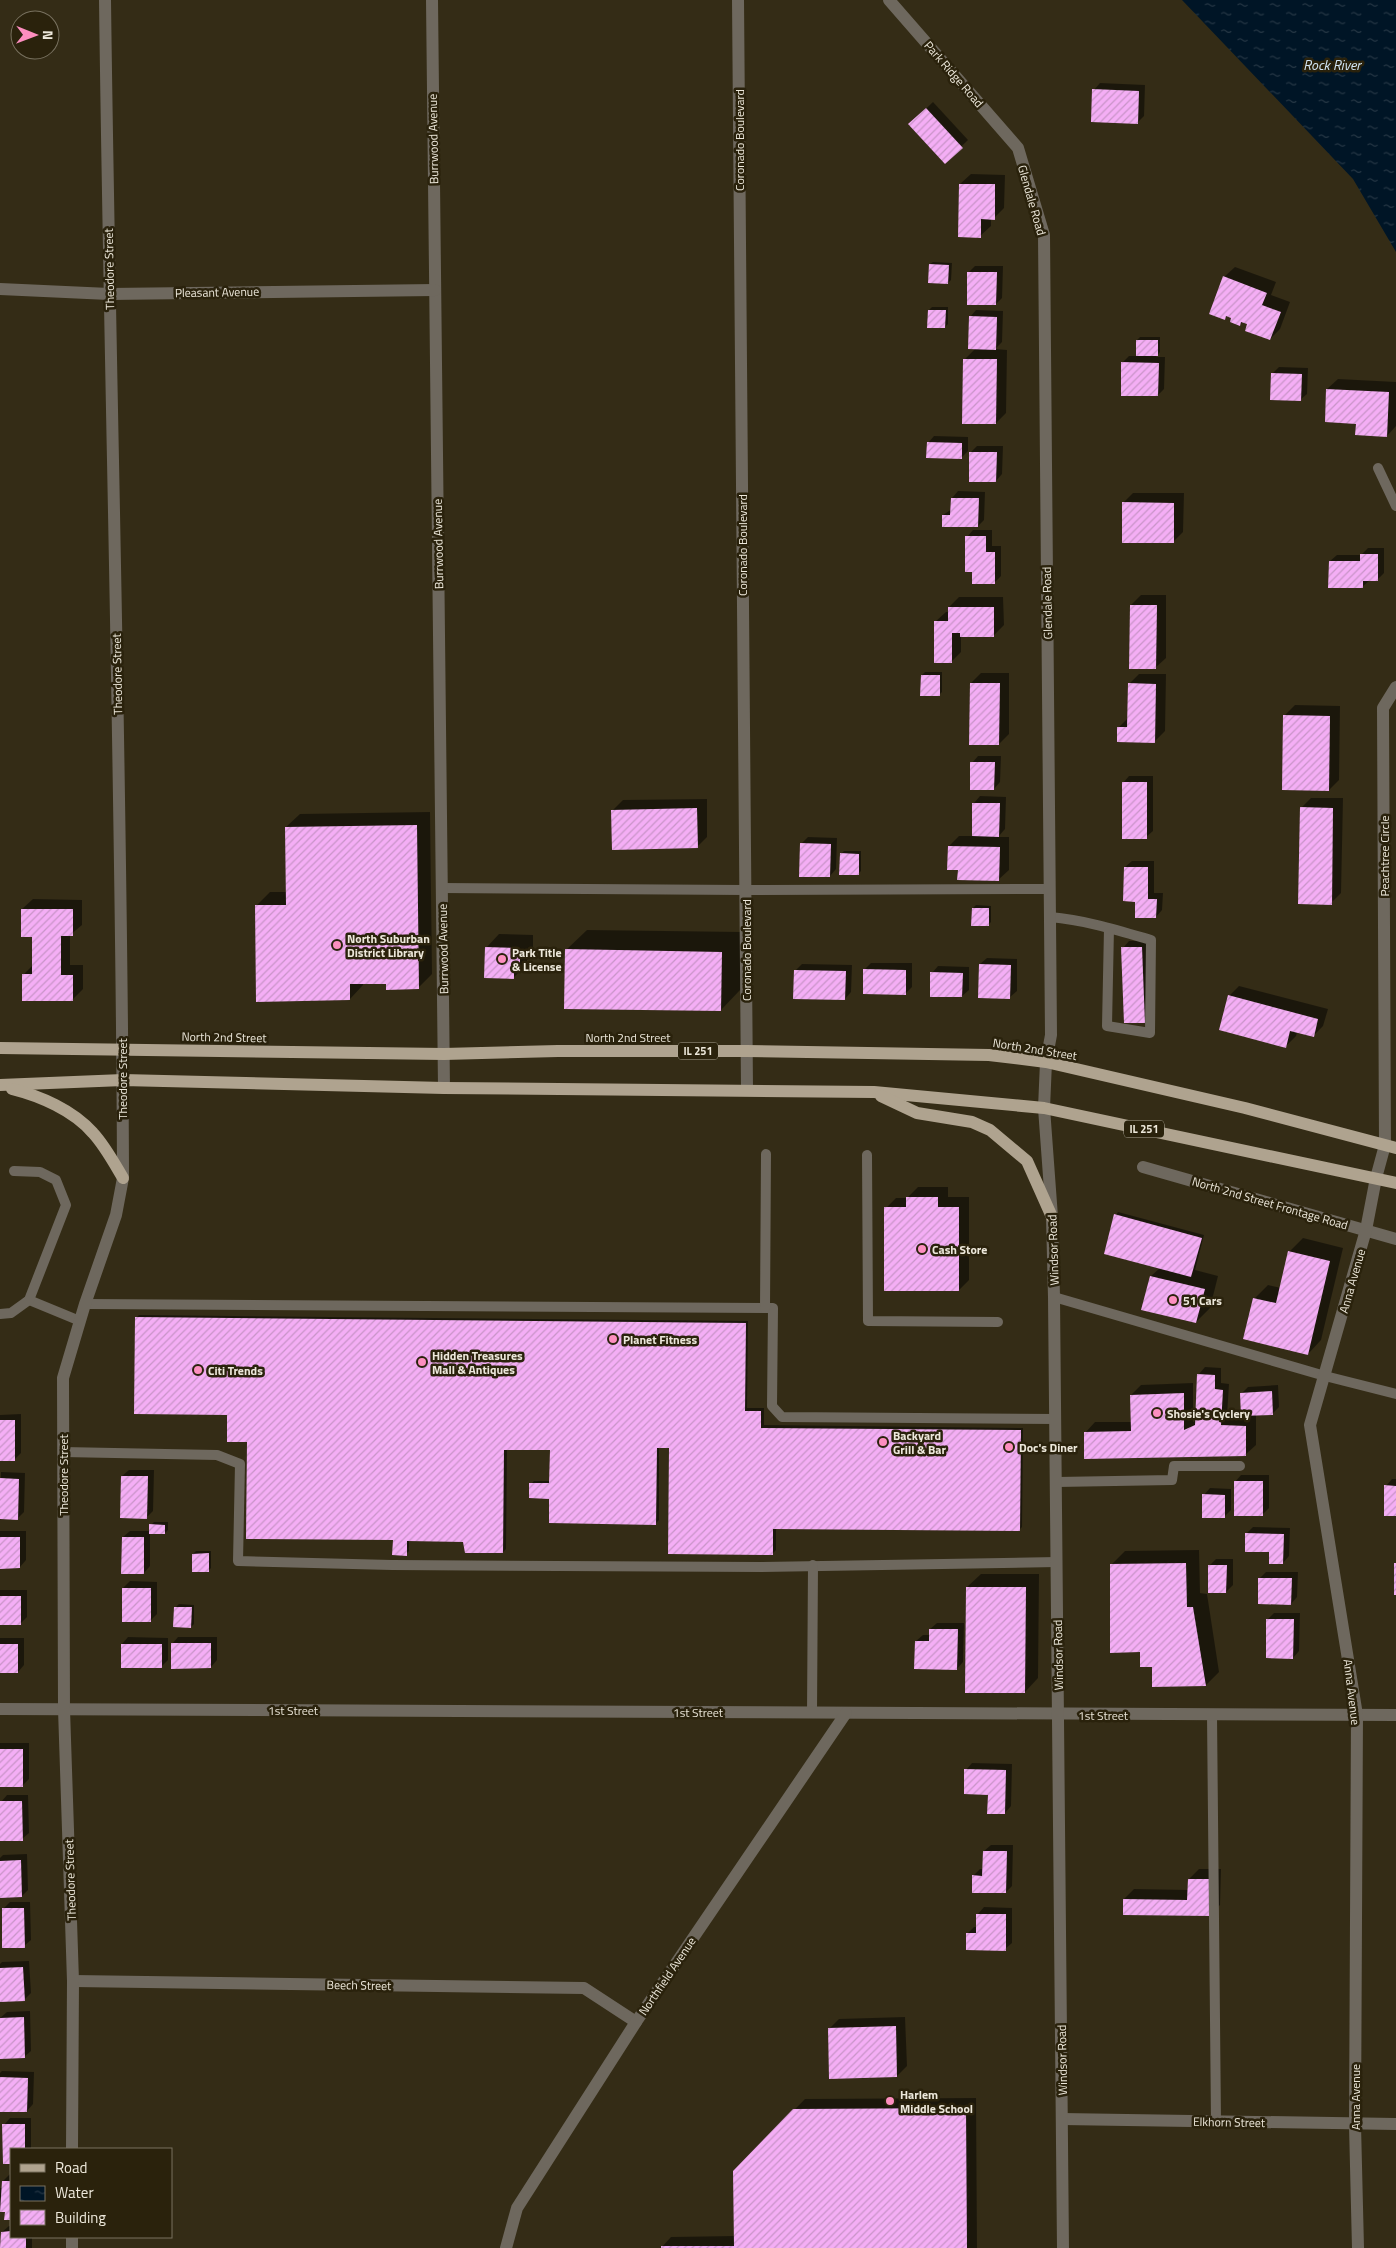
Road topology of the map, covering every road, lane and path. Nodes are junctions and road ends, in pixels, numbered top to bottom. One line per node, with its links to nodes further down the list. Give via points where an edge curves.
1 (106, 0): 8 (street, Theodore Street)
2 (432, 0): 7 (street, Burrwood Avenue)
3 (738, 0): 14 (street, Coronado Boulevard)
4 (890, 0): 5 (street, Park Ridge Road)
5 (1018, 148): 13 (street, Glendale Road, via 1044,235)
6 (0, 289): 8 (street, Pleasant Avenue)
7 (435, 290): 8 (street, Pleasant Avenue); 12 (street, Burrwood Avenue)
8 (109, 294): 18 (street, Theodore Street)
9 (1378, 468): 10 (lane)
10 (1396, 506)
11 (1396, 687): 28 (street, Peachtree Circle, via 1384,708)
12 (442, 888): 14 (lane); 20 (street, Burrwood Avenue)
13 (1050, 888): 14 (lane); 15 (street, Glendale Road)
14 (745, 890): 19 (street, Coronado Boulevard)
15 (1050, 917): 16 (lane, via 1080,920); 21 (street, Glendale Road, via 1051,1035)
16 (1109, 928): 16 (lane, via 1107,1026 1150,1033 1151,940)
17 (0, 1048): 18 (main road, North 2nd Street / IL 251)
18 (122, 1049): 20 (main road, North 2nd Street / IL 251); 22 (street, Theodore Street)
19 (746, 1051): 20 (main road, North 2nd Street / IL 251); 21 (main road, North 2nd Street / IL 251, via 989,1055); 25 (street, Coronado Boulevard)
20 (444, 1054): 24 (street, Burrwood Avenue)
21 (1046, 1062): 27 (street, Windsor Road); 28 (main road, North 2nd Street / IL 251)
22 (123, 1080): 23 (main road, IL 251); 24 (main road, IL 251); 33 (street, Theodore Street)
23 (0, 1086): 33 (main road, via 52,1102 92,1131)
24 (444, 1088): 25 (main road, IL 251)
25 (747, 1090): 26 (main road, IL 251)
26 (874, 1092): 27 (main road, IL 251); 36 (main road, via 917,1113 972,1122 990,1130 1027,1161)
27 (1044, 1108): 34 (main road, IL 251); 36 (street, Windsor Road)
28 (1391, 1146): 34 (street, Peachtree Circle)
29 (766, 1154): 42 (lane)
30 (868, 1155): 45 (lane, via 868,1321)
31 (1143, 1167): 37 (street, North 2nd Street Frontage Road)
32 (14, 1171): 40 (lane, via 40,1172 56,1180 66,1205)
33 (123, 1178): 41 (street, Theodore Street, via 116,1215)
34 (1376, 1178): 35 (main road, IL 251); 37 (street, Anna Avenue)
35 (1396, 1184)
36 (1052, 1217): 39 (street, Windsor Road)
37 (1366, 1230): 38 (street, North 2nd Street Frontage Road); 46 (street, Anna Avenue)
38 (1396, 1239)
39 (1054, 1297): 46 (lane); 48 (street, Windsor Road)
40 (29, 1300): 43 (lane, via 11,1313); 44 (lane)
41 (85, 1304): 42 (lane); 44 (street, Theodore Street)
42 (765, 1308): 48 (lane, via 773,1308 772,1406 782,1417)
43 (0, 1314)
44 (80, 1321): 49 (street, Theodore Street, via 63,1378)
45 (998, 1322)
46 (1325, 1376): 47 (lane); 60 (street, Anna Avenue, via 1310,1424)
47 (1396, 1394)
48 (1056, 1419): 51 (street, Windsor Road)
49 (63, 1452): 53 (lane, via 217,1455 240,1464 238,1561 392,1565); 55 (street, Theodore Street)
50 (1240, 1466): 51 (lane, via 1174,1466 1172,1480)
51 (1056, 1482): 52 (street, Windsor Road)
52 (1057, 1562): 53 (lane); 58 (street, Windsor Road)
53 (813, 1565): 56 (lane)
54 (0, 1708): 55 (street, 1st Street)
55 (64, 1709): 56 (street, 1st Street); 62 (street, Theodore Street)
56 (812, 1712): 57 (street, 1st Street)
57 (846, 1713): 58 (street, 1st Street); 63 (street, Northfield Avenue)
58 (1059, 1715): 59 (street, 1st Street); 64 (street, Windsor Road)
59 (1212, 1715): 60 (street, 1st Street); 65 (lane)
60 (1357, 1715): 61 (street, 1st Street); 67 (street, Anna Avenue)
61 (1396, 1715)
62 (73, 1981): 63 (street, Beech Street, via 584,1988); 68 (street, Theodore Street)
63 (636, 2022): 69 (street, Northfield Avenue, via 517,2208)
64 (1062, 2119): 65 (street, Elkhorn Street); 70 (street, Windsor Road)
65 (1216, 2122): 67 (street, Elkhorn Street)
66 (1396, 2124): 67 (street, Elkhorn Street)
67 (1355, 2125): 71 (street, Anna Avenue)
68 (72, 2148)
69 (506, 2248)
70 (1063, 2248)
71 (1358, 2248)

